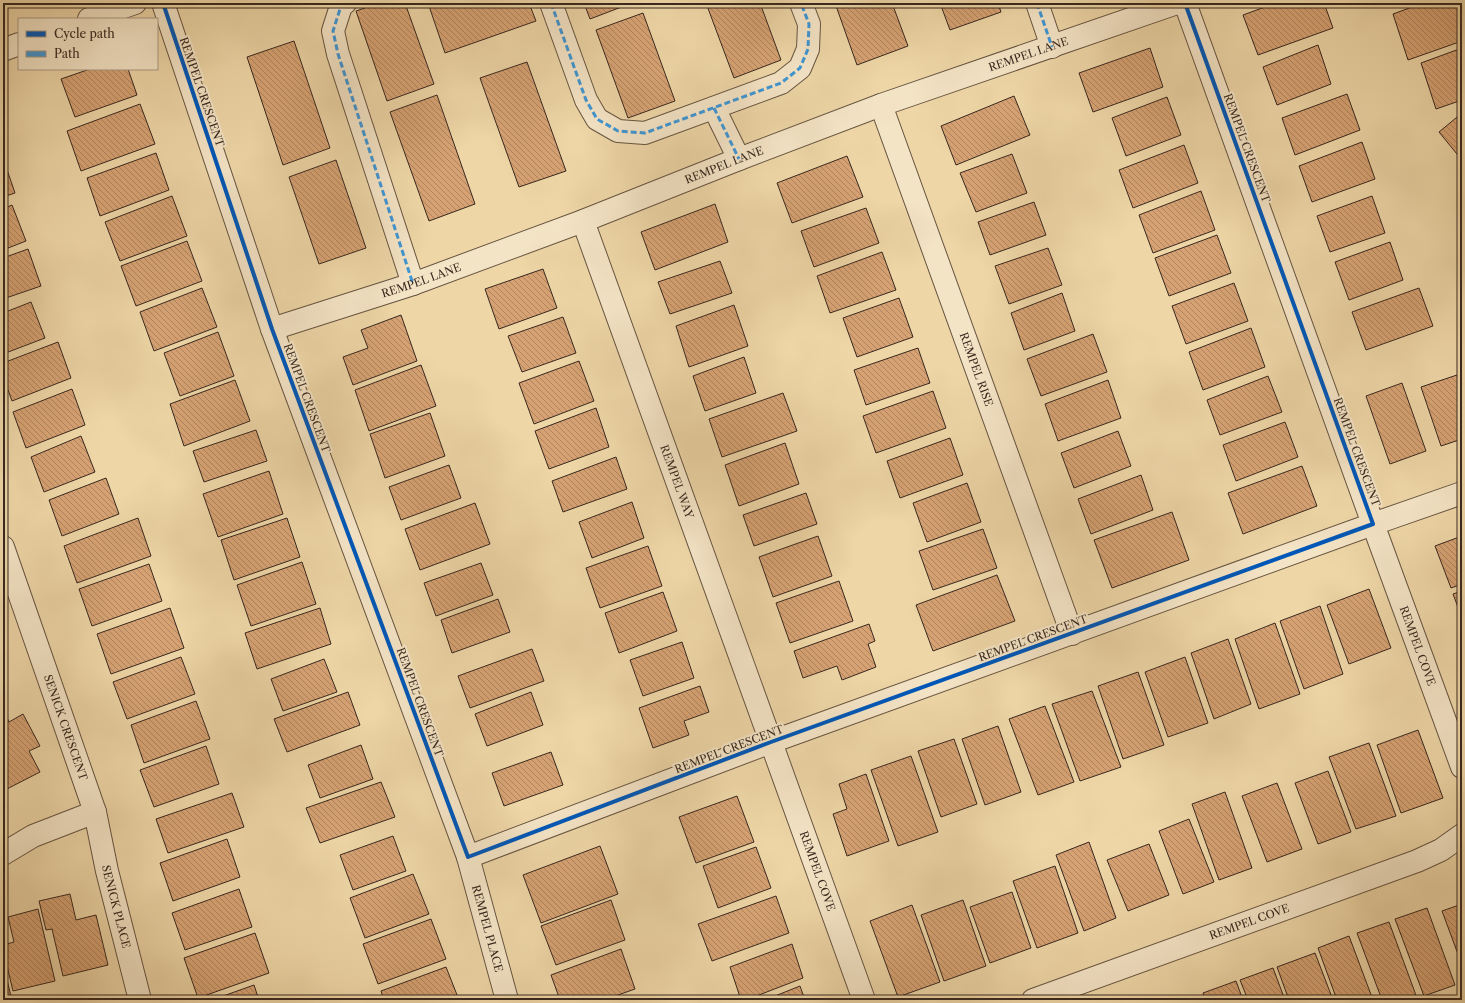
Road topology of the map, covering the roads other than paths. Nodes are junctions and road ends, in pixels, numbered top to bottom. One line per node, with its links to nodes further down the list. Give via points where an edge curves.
1 (135, 3): 9 (street)
2 (163, 3): 18 (street, REMPEL CRESCENT)
3 (345, 3): 17 (street, via 341,6 333,31 338,54)
4 (551, 3): 14 (street, via 586,100 597,119 618,131 645,133)
5 (801, 3): 14 (street, via 809,24 808,49 800,68 781,83)
6 (1037, 3): 11 (street)
7 (1177, 3): 11 (street, REMPEL LANE)
8 (1184, 3): 20 (street, REMPEL CRESCENT)
9 (92, 18)
10 (18, 44): 12 (street)
11 (1052, 47): 13 (street, REMPEL LANE)
12 (3, 50)
13 (881, 105): 15 (street, REMPEL LANE); 22 (street, REMPEL RISE)
14 (714, 108): 15 (street)
15 (739, 159): 16 (street, REMPEL LANE)
16 (583, 221): 17 (street, REMPEL LANE); 23 (street, REMPEL WAY)
17 (413, 284): 18 (street, REMPEL LANE)
18 (272, 329): 28 (street, REMPEL CRESCENT)
19 (1462, 492): 20 (street)
20 (1374, 524): 22 (street, REMPEL CRESCENT); 24 (street, REMPEL COVE)
21 (3, 547): 25 (street, SENICK CRESCENT)
22 (1072, 634): 23 (street, REMPEL CRESCENT)
23 (771, 742): 28 (street, REMPEL CRESCENT); 31 (street, REMPEL COVE)
24 (1462, 767)
25 (95, 812): 27 (street, via 33,836); 29 (street, SENICK PLACE, via 107,871)
26 (1462, 835): 32 (street, REMPEL COVE, via 1440,850 1417,860)
27 (3, 854)
28 (468, 857): 30 (street, REMPEL PLACE)
29 (140, 1000)
30 (507, 1000)
31 (864, 1000)
32 (1033, 1000)

